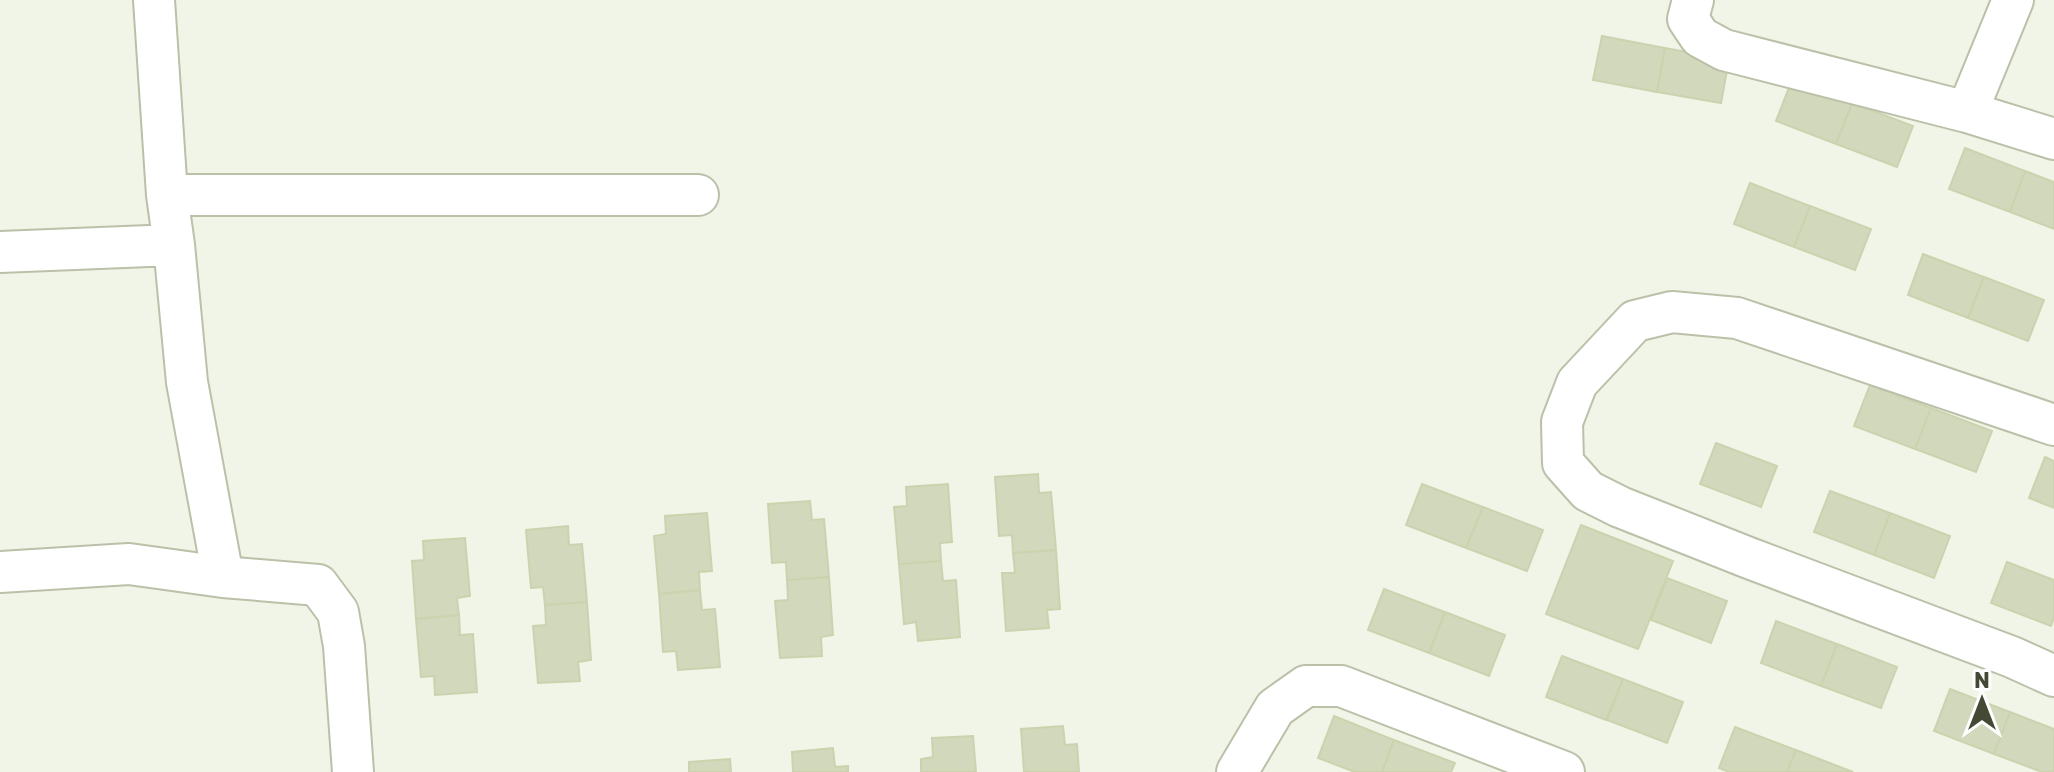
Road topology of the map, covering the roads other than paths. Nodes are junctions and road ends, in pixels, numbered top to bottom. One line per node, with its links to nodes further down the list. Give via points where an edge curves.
1 (154, 0): 6 (street)
2 (1693, 0): 4 (street, via 1688,19 1700,37 1724,50)
3 (2013, 0): 4 (street)
4 (1967, 112): 5 (street)
5 (2054, 139)
6 (167, 195): 7 (street); 8 (street)
7 (698, 195)
8 (174, 245): 9 (street); 12 (street, via 187,382)
9 (0, 252)
10 (2054, 425): 13 (street, via 1737,318 1672,312 1635,321 1577,383 1562,422 1563,463 1588,491)
11 (0, 572): 12 (street, via 129,564)
12 (223, 577): 14 (street, via 318,585 338,612)
13 (2054, 676)
14 (353, 772)
15 (1237, 772): 16 (street, via 1275,708 1306,686 1341,686)
16 (1564, 772)

